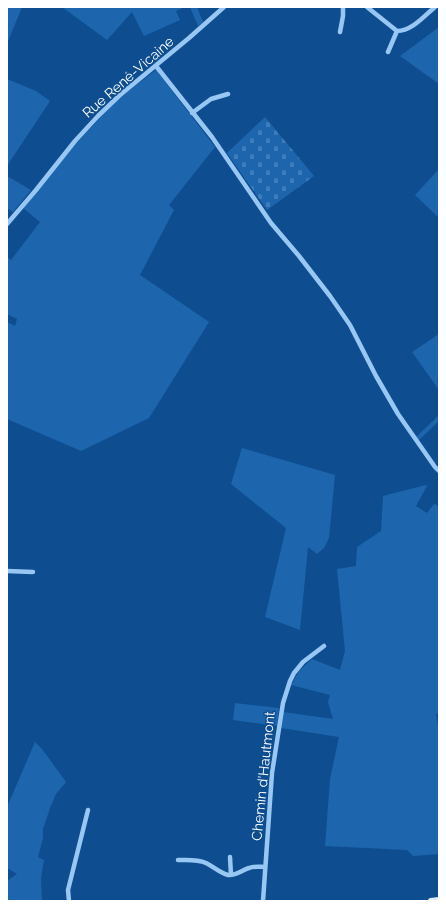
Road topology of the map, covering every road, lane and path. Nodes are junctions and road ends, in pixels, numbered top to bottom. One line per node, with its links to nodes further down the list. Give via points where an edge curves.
1 (224, 7): 8 (street, Rue René-Vicaine)
2 (343, 7): 6 (street)
3 (367, 7): 5 (street)
4 (435, 7): 5 (street, via 407,30)
5 (397, 31): 7 (street)
6 (340, 32)
7 (388, 52)
8 (156, 66): 10 (street); 11 (street, Rue René-Vicaine, via 120,95 85,129)
9 (228, 94): 10 (street, via 211,99)
10 (192, 113): 12 (street, via 212,137 271,223 318,279 346,319 398,414)
11 (7, 224)
12 (439, 471)
13 (7, 571): 14 (street)
14 (33, 572)
15 (324, 646): 19 (street, Chemin d'Hautmont, via 303,662 294,673 283,703 272,773)
16 (88, 810): 22 (street, via 68,890)
17 (230, 857): 20 (street)
18 (178, 860): 20 (street, via 200,861)
19 (265, 867): 20 (street, via 250,868); 23 (street, Chemin d'Hautmont)
20 (231, 875)
21 (439, 900): 24 (main road)
22 (69, 901)
23 (263, 901)
24 (431, 901)

